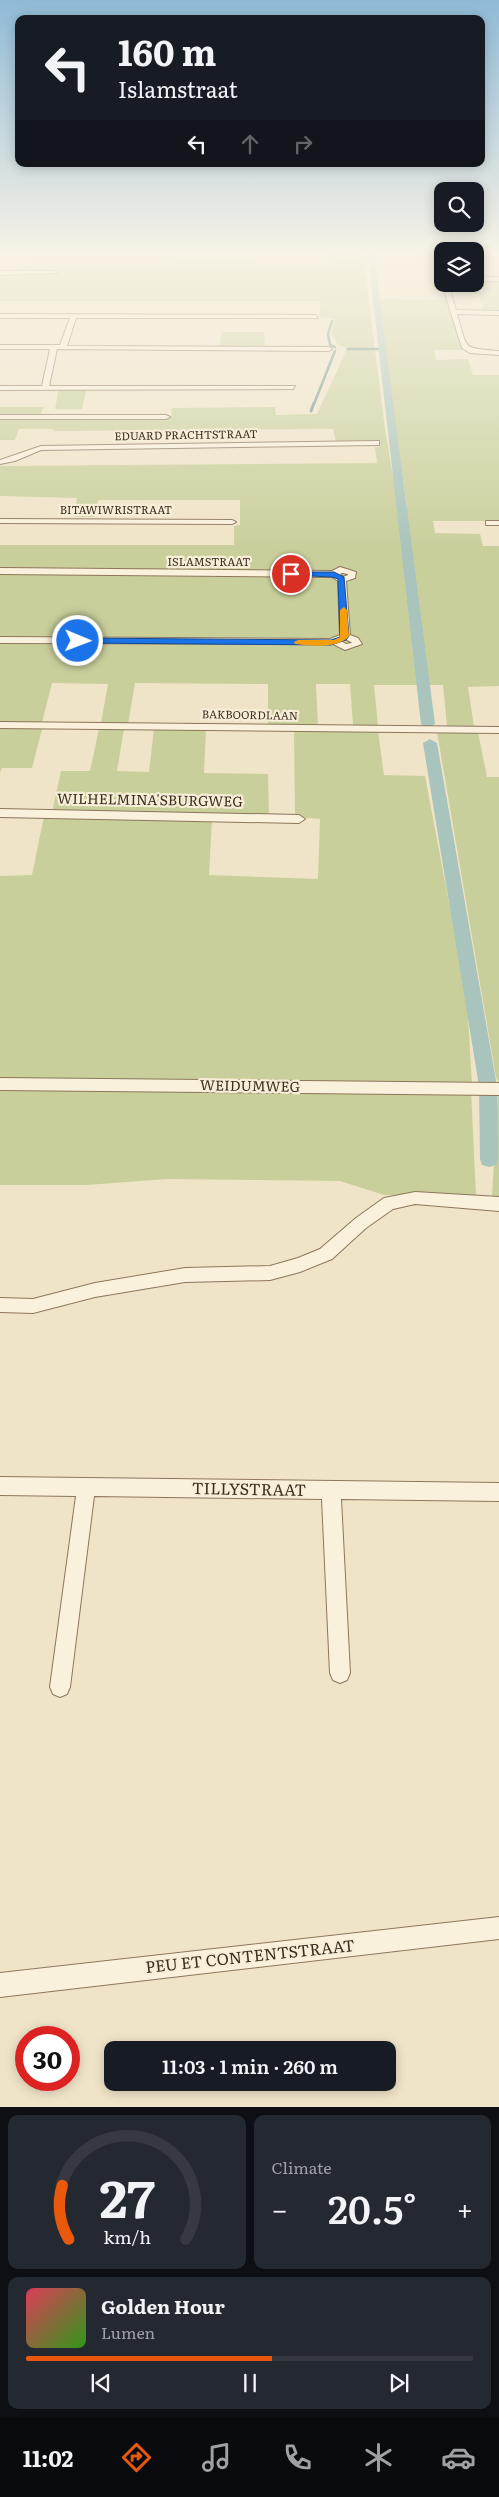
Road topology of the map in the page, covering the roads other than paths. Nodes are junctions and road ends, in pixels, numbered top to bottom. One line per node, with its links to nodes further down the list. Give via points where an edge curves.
1 (53, 353): 2 (street)
2 (45, 387): 3 (street); 4 (street)
3 (293, 387)
4 (0, 388)
5 (0, 417): 6 (street)
6 (166, 417)
7 (376, 444): 8 (street, EDUARD PRACHTSTRAAT, via 41,448 26,451 12,462)
8 (0, 462)
9 (0, 521): 10 (street, BITAWIWRISTRAAT)
10 (232, 522)
11 (489, 523): 12 (street)
12 (499, 523)
13 (0, 572): 14 (street, ISLAMSTRAAT, via 334,574 342,580)
14 (345, 636): 16 (street); 16 (street, ISLAMSTRAAT, via 357,644 349,647)
15 (0, 640): 16 (street)
16 (335, 642)
17 (0, 725): 18 (street, BAKBOORDLAAN)
18 (499, 730)
19 (0, 813): 20 (street, WILHELMINA'SBURGWEG)
20 (299, 819)
21 (0, 1084): 22 (street, WEIDUMWEG)
22 (499, 1089)
23 (499, 1204): 24 (street, via 414,1198 401,1200 390,1203 361,1223 326,1254 270,1273 185,1275 95,1290 33,1306)
24 (0, 1305)
25 (0, 1486): 26 (street, TILLYSTRAAT)
26 (86, 1487): 27 (street, TILLYSTRAAT); 30 (street)
27 (331, 1491): 28 (street, TILLYSTRAAT); 29 (street)
28 (499, 1492)
29 (340, 1672)
30 (60, 1687)
31 (499, 1928): 32 (street, PEU ET CONTENTSTRAAT)
32 (0, 1985)

